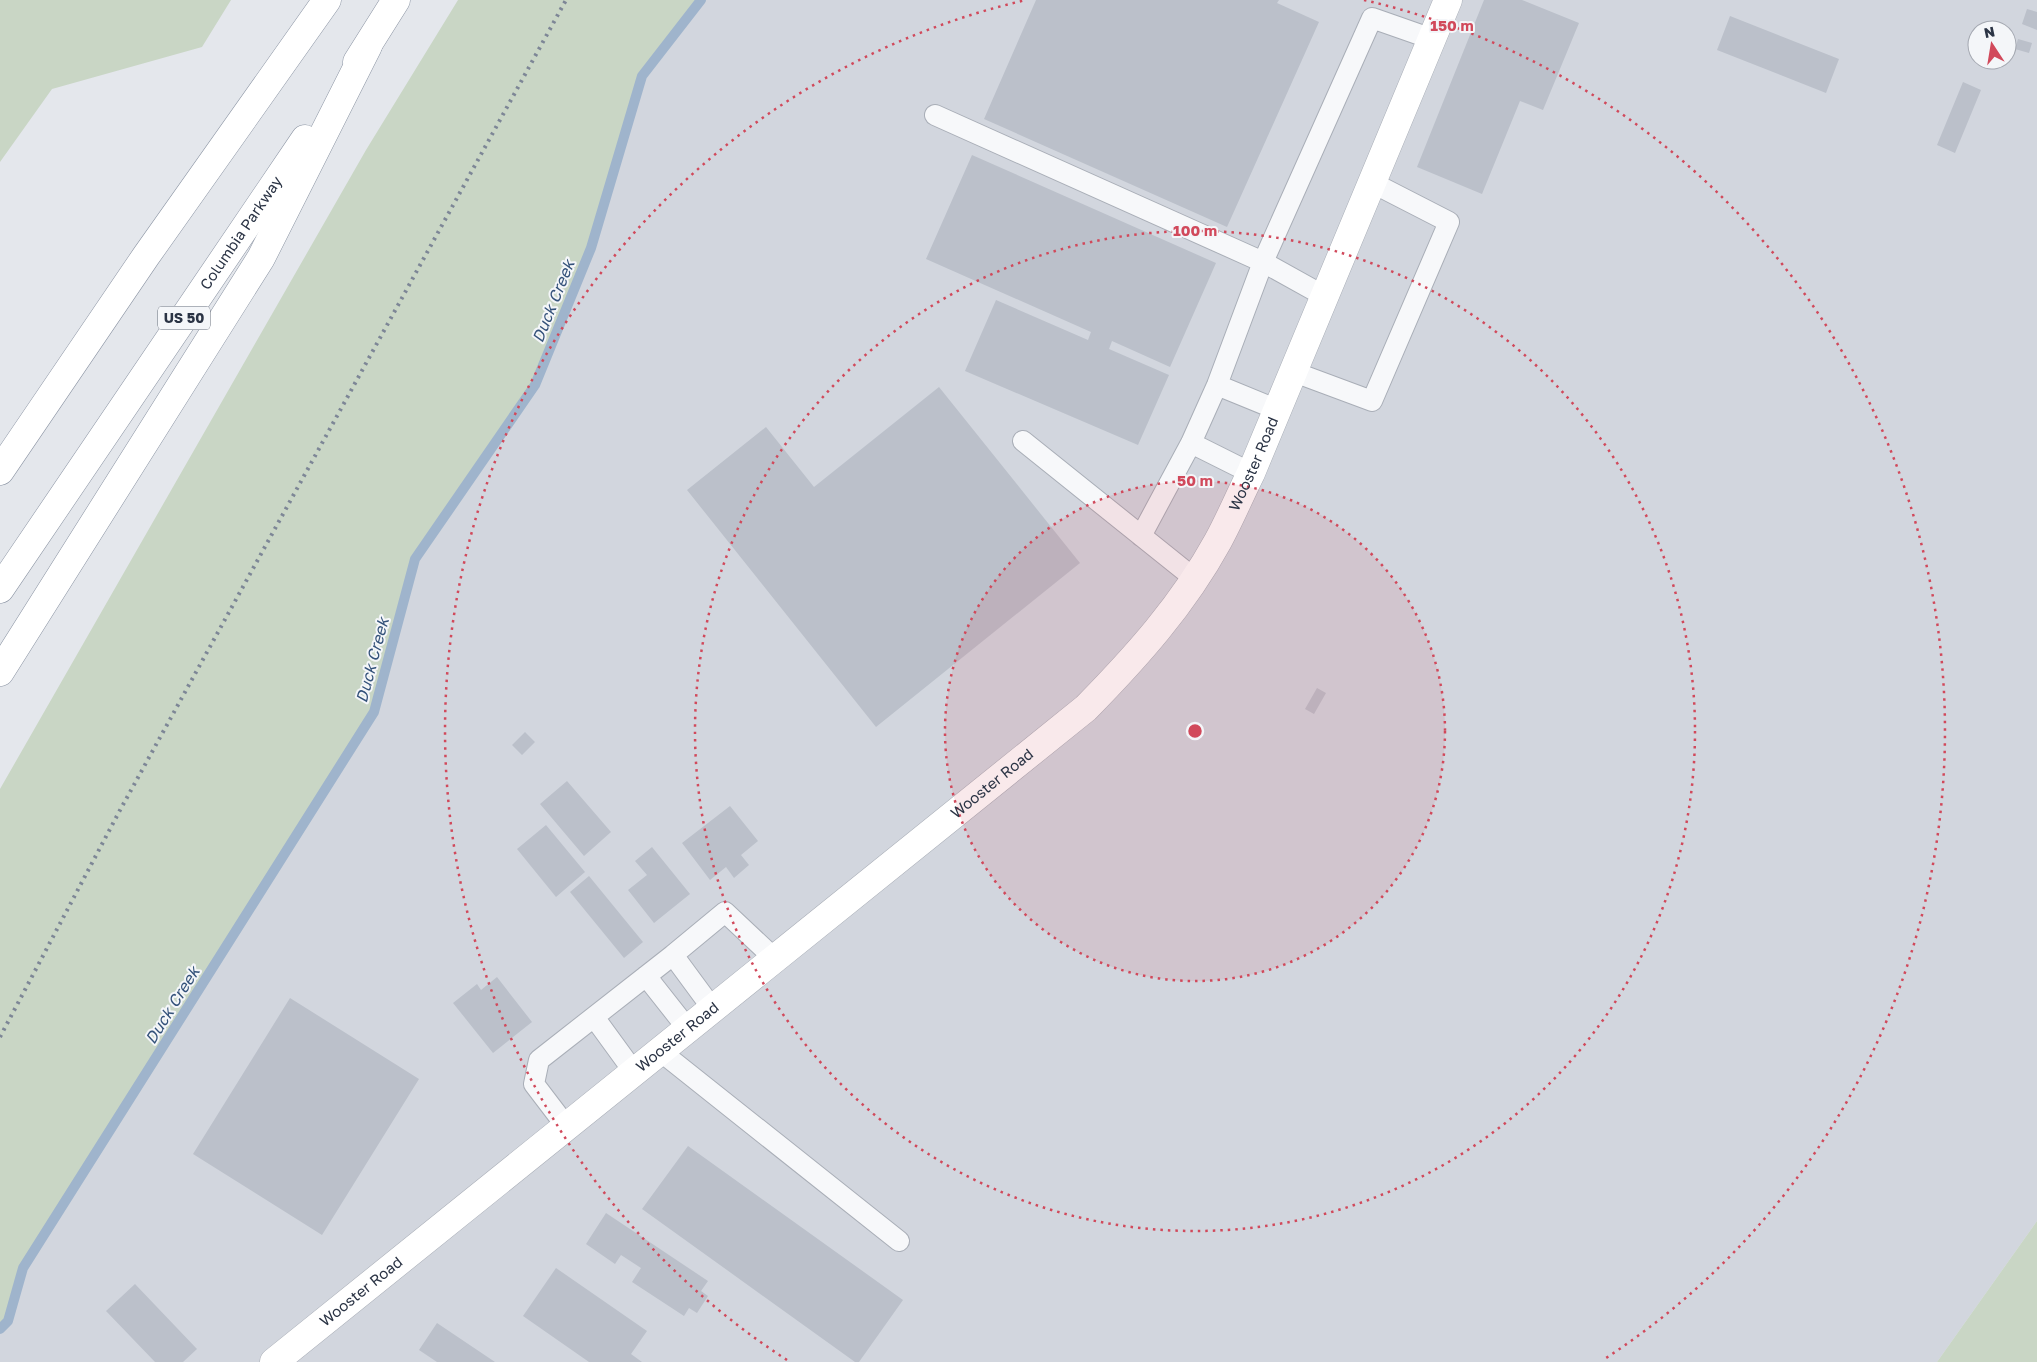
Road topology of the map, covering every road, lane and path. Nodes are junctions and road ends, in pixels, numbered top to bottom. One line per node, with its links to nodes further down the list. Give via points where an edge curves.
1 (327, 0): 15 (main road, via 146,256)
2 (396, 0): 5 (main road, Columbia Parkway / US 50)
3 (1448, 0): 4 (main road, Wooster Road)
4 (1432, 39): 7 (main road, Wooster Road); 8 (lane, via 1372,18)
5 (368, 46): 19 (main road, Columbia Parkway / US 50); 20 (main road, via 261,258)
6 (935, 115): 8 (lane)
7 (1373, 183): 9 (main road, Wooster Road); 10 (lane, via 1449,222 1372,401)
8 (1263, 262): 9 (lane); 11 (lane)
9 (1326, 297): 10 (main road, Wooster Road)
10 (1294, 372): 12 (main road, Wooster Road)
11 (1217, 385): 12 (lane); 14 (lane)
12 (1278, 410): 16 (main road, Wooster Road)
13 (1023, 441): 17 (lane)
14 (1191, 443): 16 (lane); 17 (lane)
15 (0, 471)
16 (1251, 473): 18 (main road, Wooster Road, via 1218,542)
17 (1141, 536): 18 (lane)
18 (1195, 579): 22 (main road, Wooster Road, via 1139,654 1086,708)
19 (0, 589)
20 (0, 672)
21 (673, 955): 22 (lane, via 725,912); 23 (lane); 24 (lane)
22 (774, 958): 24 (main road, Wooster Road)
23 (646, 976): 25 (lane); 26 (lane)
24 (712, 1008): 26 (main road, Wooster Road)
25 (594, 1017): 28 (lane); 29 (lane, via 539,1060 534,1084)
26 (687, 1028): 27 (main road, Wooster Road)
27 (660, 1051): 28 (main road, Wooster Road); 30 (lane)
28 (634, 1072): 29 (main road, Wooster Road)
29 (566, 1126): 31 (main road, Wooster Road)
30 (899, 1241)
31 (274, 1362)

